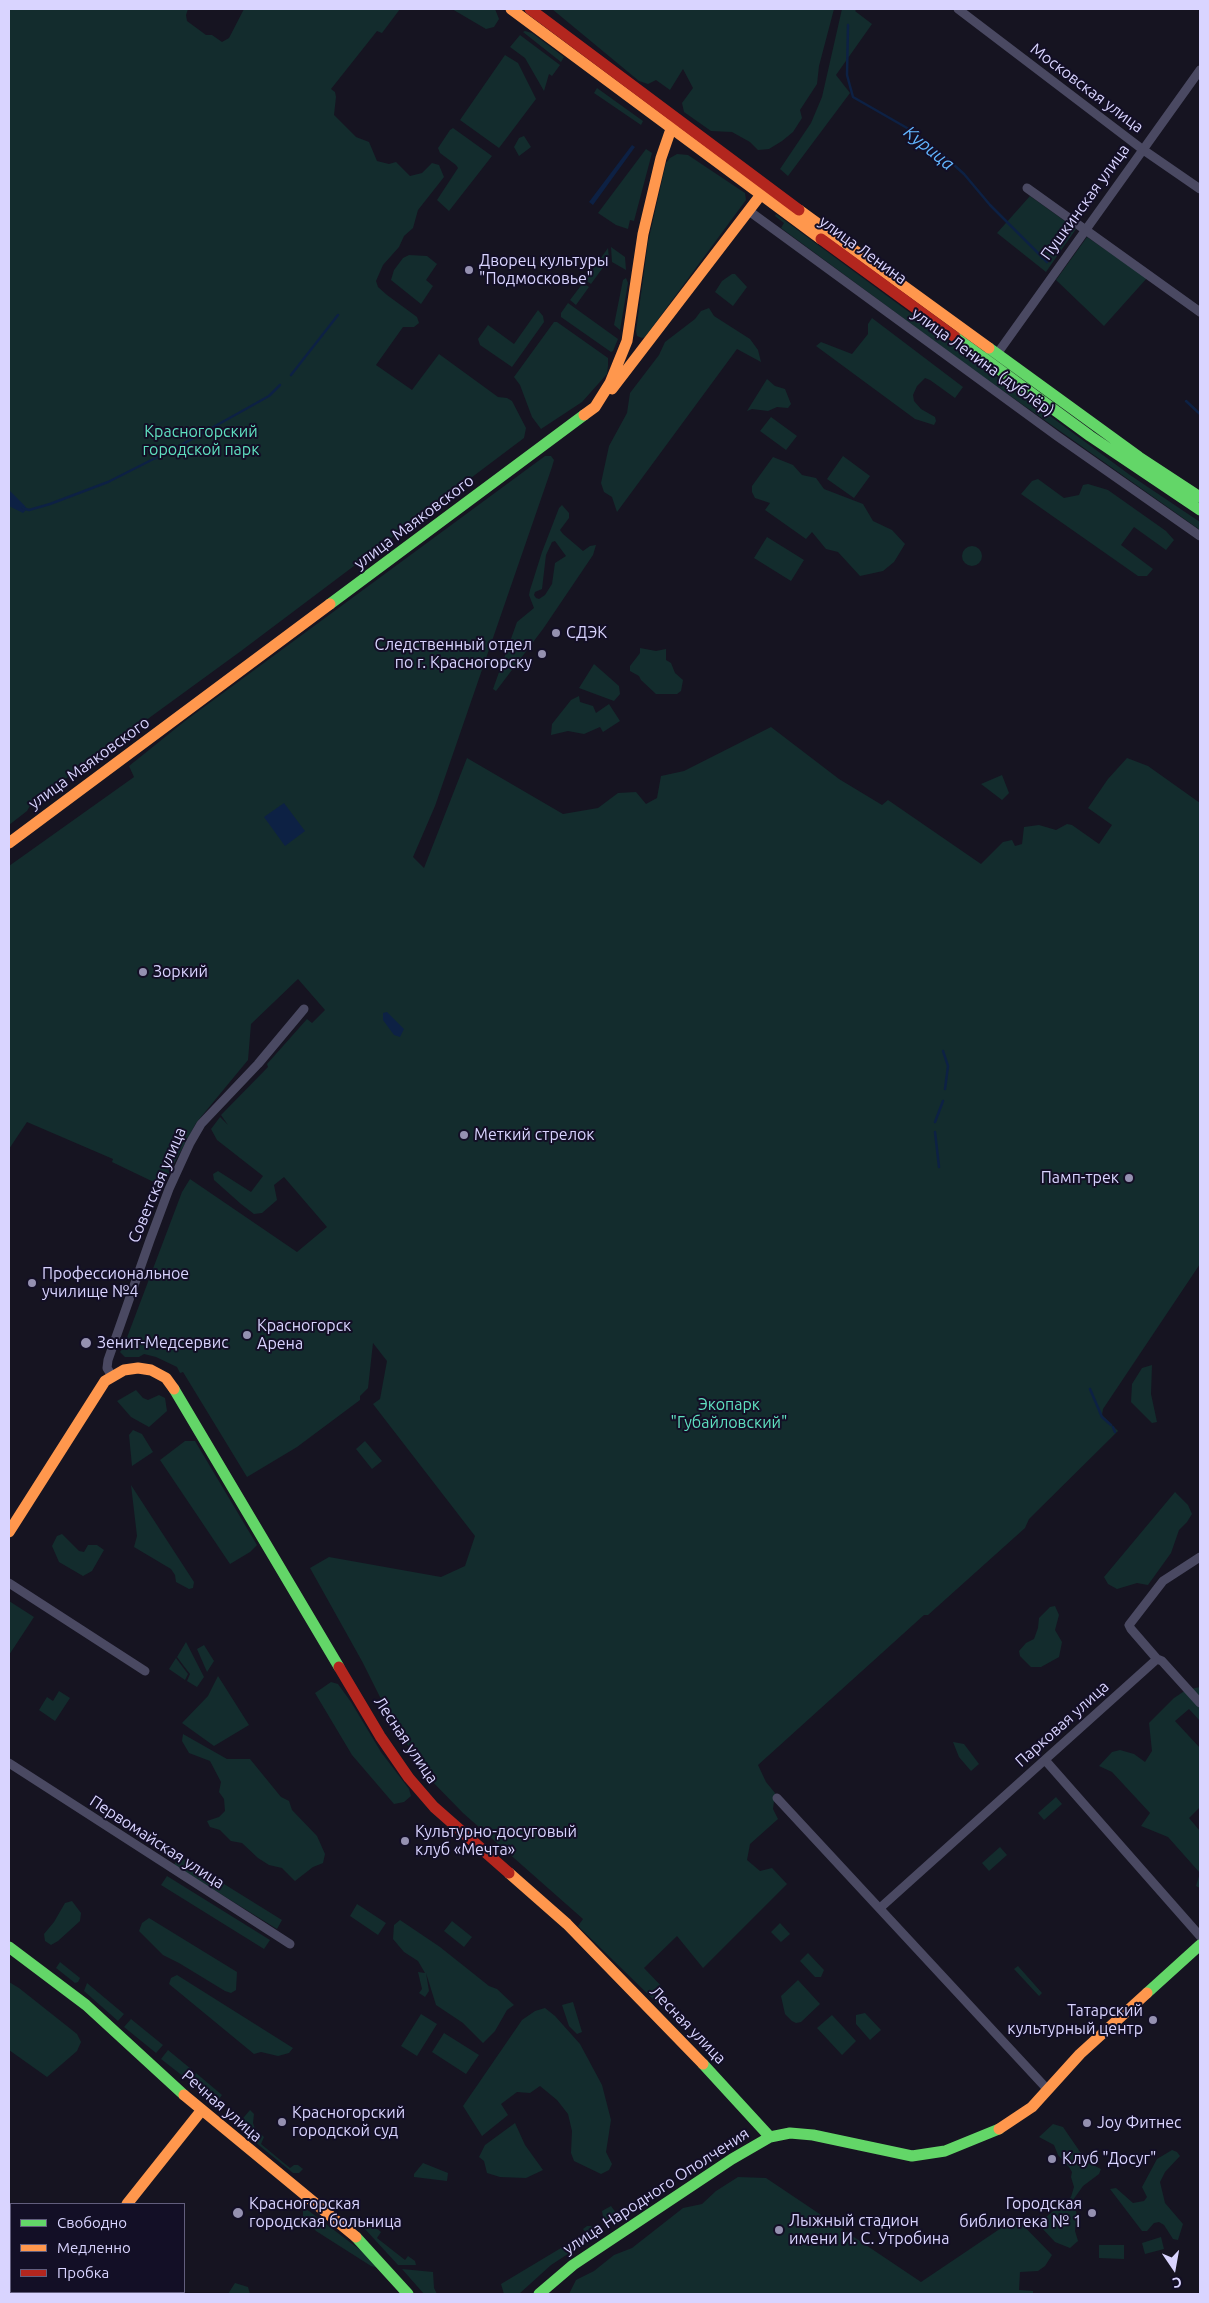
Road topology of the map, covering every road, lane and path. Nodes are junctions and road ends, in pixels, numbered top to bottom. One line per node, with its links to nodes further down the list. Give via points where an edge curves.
1 (511, 9): 5 (main road, улица Ленина)
2 (530, 9): 5 (main road, улица Ленина)
3 (958, 9): 6 (street, Московская улица)
4 (1200, 70): 6 (street, Пушкинская улица)
5 (674, 124): 9 (main road, улица Ленина); 13 (main road, улица Маяковского, via 661,158 643,234)
6 (1142, 149): 8 (street, Московская улица); 11 (street, Пушкинская улица)
7 (1027, 188): 11 (street)
8 (1200, 189)
9 (764, 191): 10 (main road); 15 (main road, улица Ленина); 18 (main road, улица Ленина, via 1090,436)
10 (749, 211): 14 (main road); 19 (street, улица Ленина (дублёр))
11 (1084, 230): 12 (street); 15 (street, Пушкинская улица)
12 (1200, 312)
13 (630, 331): 14 (main road, via 632,338 640,343); 16 (main road, улица Маяковского, via 610,383)
14 (650, 342): 16 (main road)
15 (997, 354): 17 (main road, улица Ленина)
16 (595, 407): 20 (main road, улица Маяковского)
17 (1200, 497)
18 (1200, 510)
19 (1200, 536)
20 (9, 843)
21 (304, 1009): 22 (street, Советская улица, via 201,1124 193,1138 159,1214 108,1360)
22 (112, 1376): 23 (main road, Лесная улица, via 98,1390); 39 (main road, Лесная улица, via 124,1370 144,1368 171,1384 380,1736 409,1778 434,1807 567,1924)
23 (9, 1532)
24 (1200, 1557): 26 (street, via 1163,1581 1130,1625)
25 (9, 1583): 27 (street)
26 (1157, 1659): 28 (street); 29 (street, Парковая улица)
27 (145, 1671)
28 (1200, 1703)
29 (1045, 1760): 32 (street, Парковая улица); 33 (street)
30 (9, 1763): 34 (street, Первомайская улица)
31 (778, 1798): 32 (street)
32 (880, 1908): 37 (street)
33 (1200, 1936)
34 (290, 1944)
35 (1200, 1946): 37 (main road, улица Народного Ополчения, via 1080,2054)
36 (9, 1947): 38 (main road, Речная улица, via 86,2006)
37 (1048, 2090): 39 (main road, улица Народного Ополчения, via 1022,2115 996,2131 929,2155 912,2156 801,2133)
38 (201, 2111): 40 (main road); 41 (main road, Речная улица, via 359,2239)
39 (770, 2137): 42 (main road, улица Народного Ополчения, via 580,2260)
40 (128, 2203)
41 (408, 2294)
42 (539, 2294)

